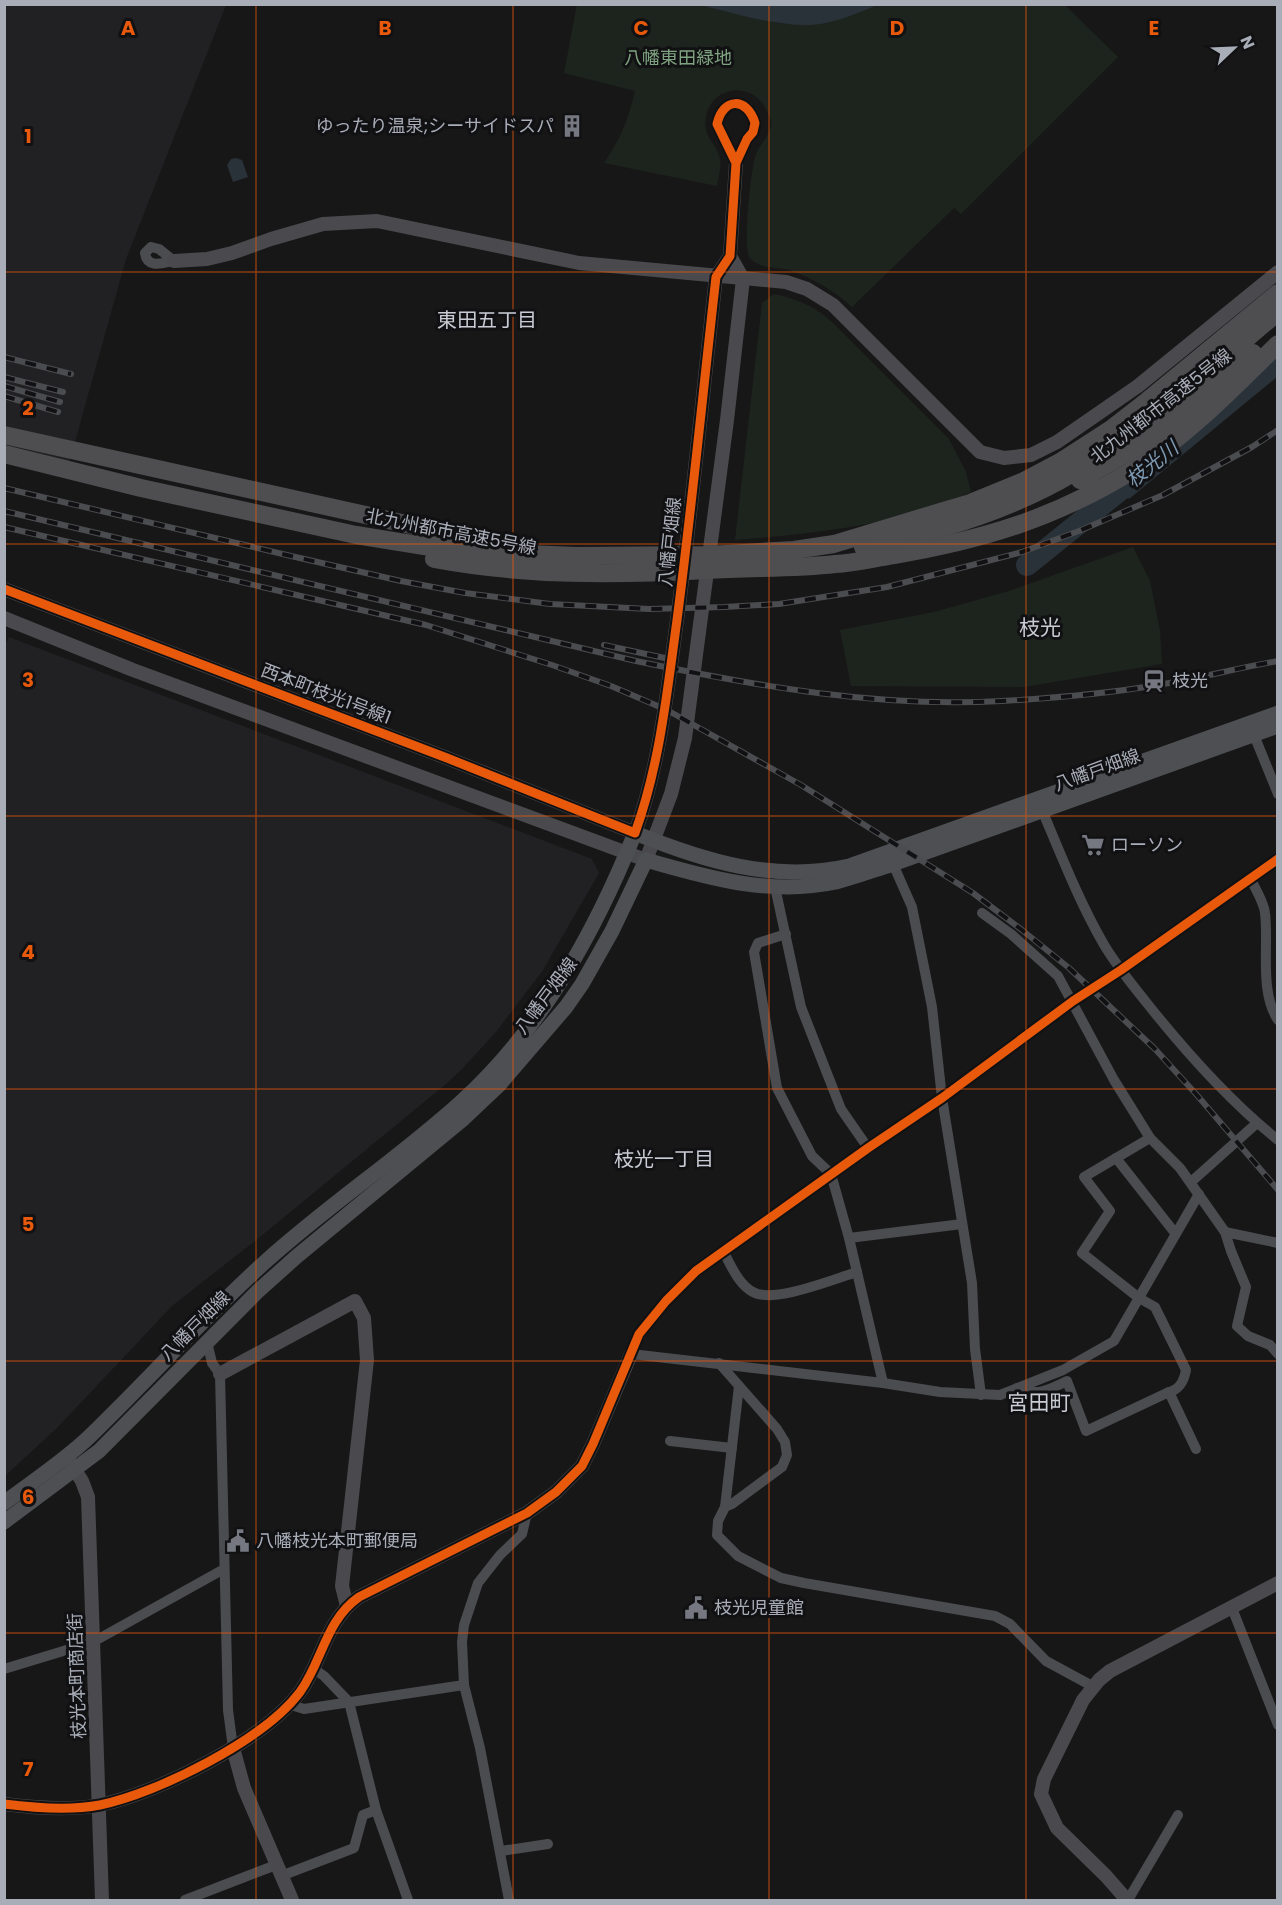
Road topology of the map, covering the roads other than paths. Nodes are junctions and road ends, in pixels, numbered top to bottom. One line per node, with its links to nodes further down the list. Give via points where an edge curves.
1 (736, 163): 1 (street, via 717,124 723,109 739,103 747,107 755,123); 2 (street)
2 (730, 256): 5 (street, 八幡戸畑線); 6 (street)
3 (174, 261): 5 (street, via 232,253 323,224 377,221 579,263)
4 (1278, 272): 6 (street, via 1138,386 1057,442 1030,455 1004,458 980,453 833,305 786,282)
5 (716, 277): 6 (street); 17 (street, 八幡戸畑線)
6 (743, 279): 16 (street)
7 (1278, 293): 16 (highway, via 1111,429 1024,481 970,503 834,544)
8 (1278, 312): 14 (highway, 北九州都市高速5号線, via 1157,414 1072,473 995,510)
9 (1278, 333): 14 (highway, 北九州都市高速5号線, via 1167,426 1104,468 1028,504)
10 (1278, 344): 16 (highway, via 1211,409 1154,455 1098,490 1008,529 969,540 836,564)
11 (4, 435): 14 (highway, 北九州都市高速5号線, via 472,540 543,550 631,558 750,560)
12 (4, 454): 15 (highway)
13 (4, 466): 15 (highway, via 138,498)
14 (904, 539)
15 (455, 557): 17 (highway, via 577,555)
16 (708, 562): 17 (highway); 26 (street, via 685,738)
17 (684, 563): 25 (street, 八幡戸畑線, via 663,726 651,783)
18 (4, 590): 25 (street, 西本町枝光1号線1)
19 (4, 618): 27 (street, via 133,670)
20 (1278, 713): 26 (main road, 八幡戸畑線, via 836,869 795,873 749,869)
21 (1278, 726): 22 (main road, 八幡戸畑線)
22 (1254, 735): 23 (street); 24 (main road, 八幡戸畑線)
23 (1278, 794)
24 (1042, 810): 30 (main road, 八幡戸畑線); 35 (street, via 1103,943)
25 (634, 833): 26 (main road, 八幡戸畑線); 27 (main road, 八幡戸畑線)
26 (655, 841): 29 (street)
27 (627, 853): 29 (street); 68 (main road, 八幡戸畑線, via 585,941 536,1018 504,1058 440,1120 264,1262)
28 (1278, 859): 31 (street)
29 (646, 860): 32 (main road, 八幡戸畑線, via 729,883); 55 (main road, 八幡戸畑線, via 582,984 515,1067 462,1120 296,1257)
30 (893, 864): 32 (main road, 八幡戸畑線, via 836,882); 38 (street, via 912,907 932,1006)
31 (1251, 879): 35 (street); 37 (street, via 1265,912 1264,959 1272,1011)
32 (775, 887): 34 (street)
33 (982, 913): 36 (street, via 1058,976)
34 (786, 934): 42 (street, via 801,1007 841,1109); 44 (street, via 758,943 754,952 777,1088 812,1156)
35 (1121, 970): 36 (street); 39 (street, via 1181,1046)
36 (1073, 1000): 38 (street); 40 (street, via 1114,1080)
37 (1278, 1020)
38 (942, 1098): 42 (street); 47 (street)
39 (1257, 1123): 41 (street); 45 (street)
40 (1150, 1138): 43 (street); 45 (street)
41 (1278, 1140)
42 (868, 1148): 44 (street)
43 (1116, 1158): 49 (street); 54 (street, via 1084,1177 1110,1211 1082,1253)
44 (831, 1174): 50 (street); 52 (street)
45 (1191, 1182): 46 (street)
46 (1199, 1194): 48 (street); 49 (street)
47 (963, 1224): 50 (street); 64 (street)
48 (1225, 1232): 51 (street); 57 (street, via 1246,1287 1237,1326)
49 (1175, 1233): 54 (street)
50 (849, 1238): 53 (street)
51 (1278, 1243)
52 (723, 1251): 53 (street, via 740,1281 754,1293 779,1296); 56 (street, via 696,1271 666,1302 639,1334)
53 (857, 1272): 60 (street)
54 (1140, 1298): 62 (street, via 1114,1341 1063,1370); 63 (street, via 1155,1307 1186,1370 1184,1380)
55 (207, 1342): 59 (street, via 212,1363); 69 (main road, 八幡戸畑線)
56 (631, 1354): 58 (street); 72 (street, via 582,1466)
57 (1278, 1354)
58 (719, 1363): 60 (street); 61 (street)
59 (220, 1374): 74 (street); 76 (street, via 355,1301 364,1318 366,1360 342,1586)
60 (883, 1383): 64 (street)
61 (739, 1386): 66 (street); 71 (street, via 777,1428 787,1455 782,1467)
62 (1017, 1389): 63 (street, via 1043,1392 1067,1381 1086,1431); 64 (street, via 1000,1395)
63 (1169, 1392): 67 (street)
64 (981, 1395)
65 (670, 1441): 66 (street)
66 (732, 1448): 71 (street)
67 (1196, 1449)
68 (66, 1457): 69 (street, 枝光本町商店街); 70 (main road, 八幡戸畑線)
69 (75, 1471): 73 (main road, 八幡戸畑線); 78 (street, 枝光本町商店街, via 88,1497)
70 (4, 1503)
71 (724, 1507): 82 (street, via 717,1534 738,1556 760,1568 804,1583 995,1616 1010,1624 1046,1661)
72 (527, 1513): 76 (street); 81 (street, via 522,1534 478,1583 464,1625)
73 (4, 1522)
74 (224, 1569): 78 (street); 86 (street, via 228,1710)
75 (1278, 1583): 77 (street)
76 (347, 1606): 80 (street, via 336,1619)
77 (1232, 1608): 82 (street, via 1110,1671); 85 (street)
78 (93, 1642): 79 (street); 88 (street, 枝光本町商店街)
79 (4, 1669)
80 (314, 1669): 83 (street); 84 (street)
81 (464, 1685): 83 (street); 92 (street)
82 (1094, 1687): 99 (street, via 1083,1700 1044,1779 1041,1794 1057,1828)
83 (349, 1702): 84 (street, via 304,1709); 89 (street)
84 (288, 1704): 86 (street)
85 (1278, 1725)
86 (233, 1748): 88 (street, via 144,1791); 93 (street, via 244,1788)
87 (4, 1804): 88 (street, via 56,1808)
88 (100, 1805): 94 (street, 枝光本町商店街)
89 (376, 1810): 93 (street, via 363,1815 354,1848); 97 (street)
90 (1178, 1815): 99 (street)
91 (548, 1844): 92 (street)
92 (501, 1851): 98 (street)
93 (278, 1870): 95 (street); 96 (street)
94 (102, 1900)
95 (185, 1900)
96 (292, 1900)
97 (408, 1900)
98 (509, 1900)
99 (1127, 1900)

